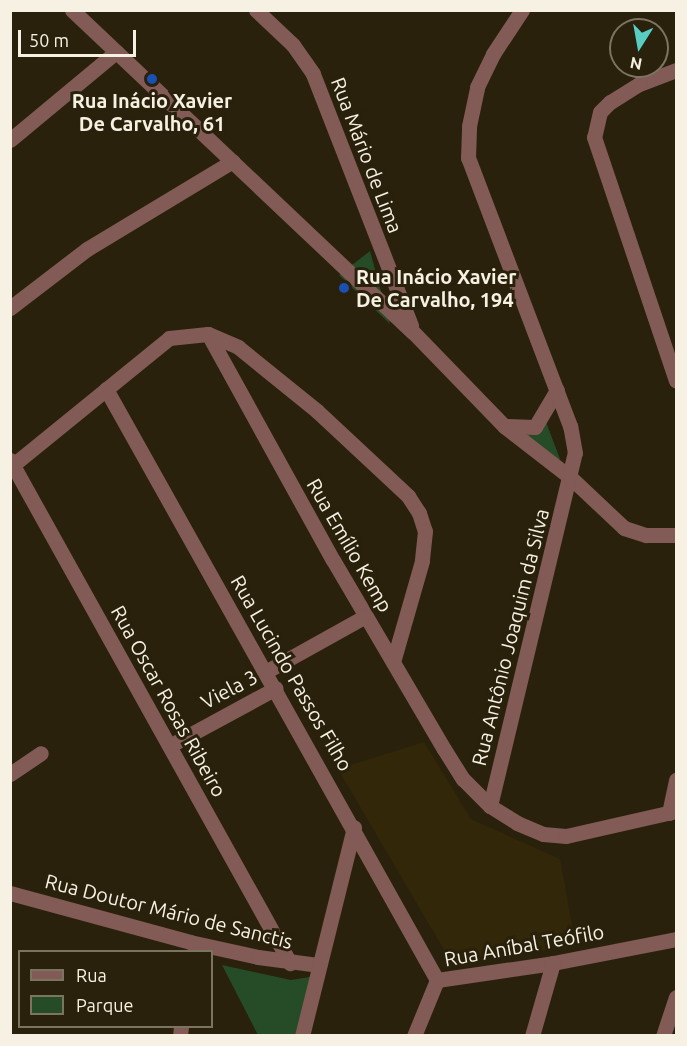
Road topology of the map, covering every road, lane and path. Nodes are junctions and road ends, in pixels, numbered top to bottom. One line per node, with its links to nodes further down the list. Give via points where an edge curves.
1 (72, 10): 4 (street)
2 (256, 10): 9 (street, Rua Mário de Lima, via 293,45 313,74)
3 (522, 10): 13 (street, Rua Antônio Joaquim da Silva, via 477,87 469,126 468,158)
4 (116, 52): 6 (street); 7 (street)
5 (676, 70): 11 (street, via 639,84 600,112 594,137)
6 (10, 140)
7 (233, 161): 8 (street, via 87,249); 9 (street)
8 (10, 308)
9 (413, 332): 14 (street)
10 (208, 334): 12 (street, via 170,338); 18 (street, Rua Emílio Kemp); 19 (street, via 238,347 317,411 408,496 419,513 425,531 422,561)
11 (676, 381)
12 (106, 389): 15 (street); 20 (street, Rua Lucindo Passos Filho)
13 (557, 390): 14 (street, via 534,427); 16 (street, Rua Antônio Joaquim da Silva, via 575,453)
14 (504, 426): 16 (street)
15 (12, 463): 22 (street, Rua Oscar Rosas Ribeiro)
16 (571, 478): 17 (street, via 624,528 646,535); 26 (street, Rua Antônio Joaquim da Silva)
17 (676, 535)
18 (366, 616): 19 (street, Rua Emílio Kemp); 20 (street)
19 (393, 662): 26 (street, Rua Emílio Kemp, via 463,779)
20 (267, 671): 21 (street, Rua Lucindo Passos Filho)
21 (276, 688): 22 (street, Viela 3); 28 (street, Rua Lucindo Passos Filho)
22 (171, 745): 34 (street, Rua Oscar Rosas Ribeiro)
23 (41, 753): 24 (street)
24 (10, 774)
25 (676, 780): 27 (street)
26 (490, 806): 27 (street, Rua Emílio Kemp, via 517,824 566,837)
27 (673, 812)
28 (354, 827): 36 (street); 37 (street, Rua Lucindo Passos Filho)
29 (10, 893): 31 (street, Rua Doutor Mário de Sanctis)
30 (676, 939): 35 (street, Rua Aníbal Teófilo)
31 (190, 947): 32 (street, Rua Doutor Mário de Sanctis)
32 (209, 950)
33 (213, 951): 34 (street, Rua Doutor Mário de Sanctis)
34 (290, 963): 36 (street, Rua Doutor Mário de Sanctis)
35 (553, 963): 37 (street, Rua Aníbal Teófilo); 41 (street)
36 (319, 965): 39 (street)
37 (437, 981): 40 (street, Rua Aníbal Teófilo)
38 (676, 997): 42 (street)
39 (302, 1035)
40 (414, 1035)
41 (532, 1035)
42 (663, 1035)

